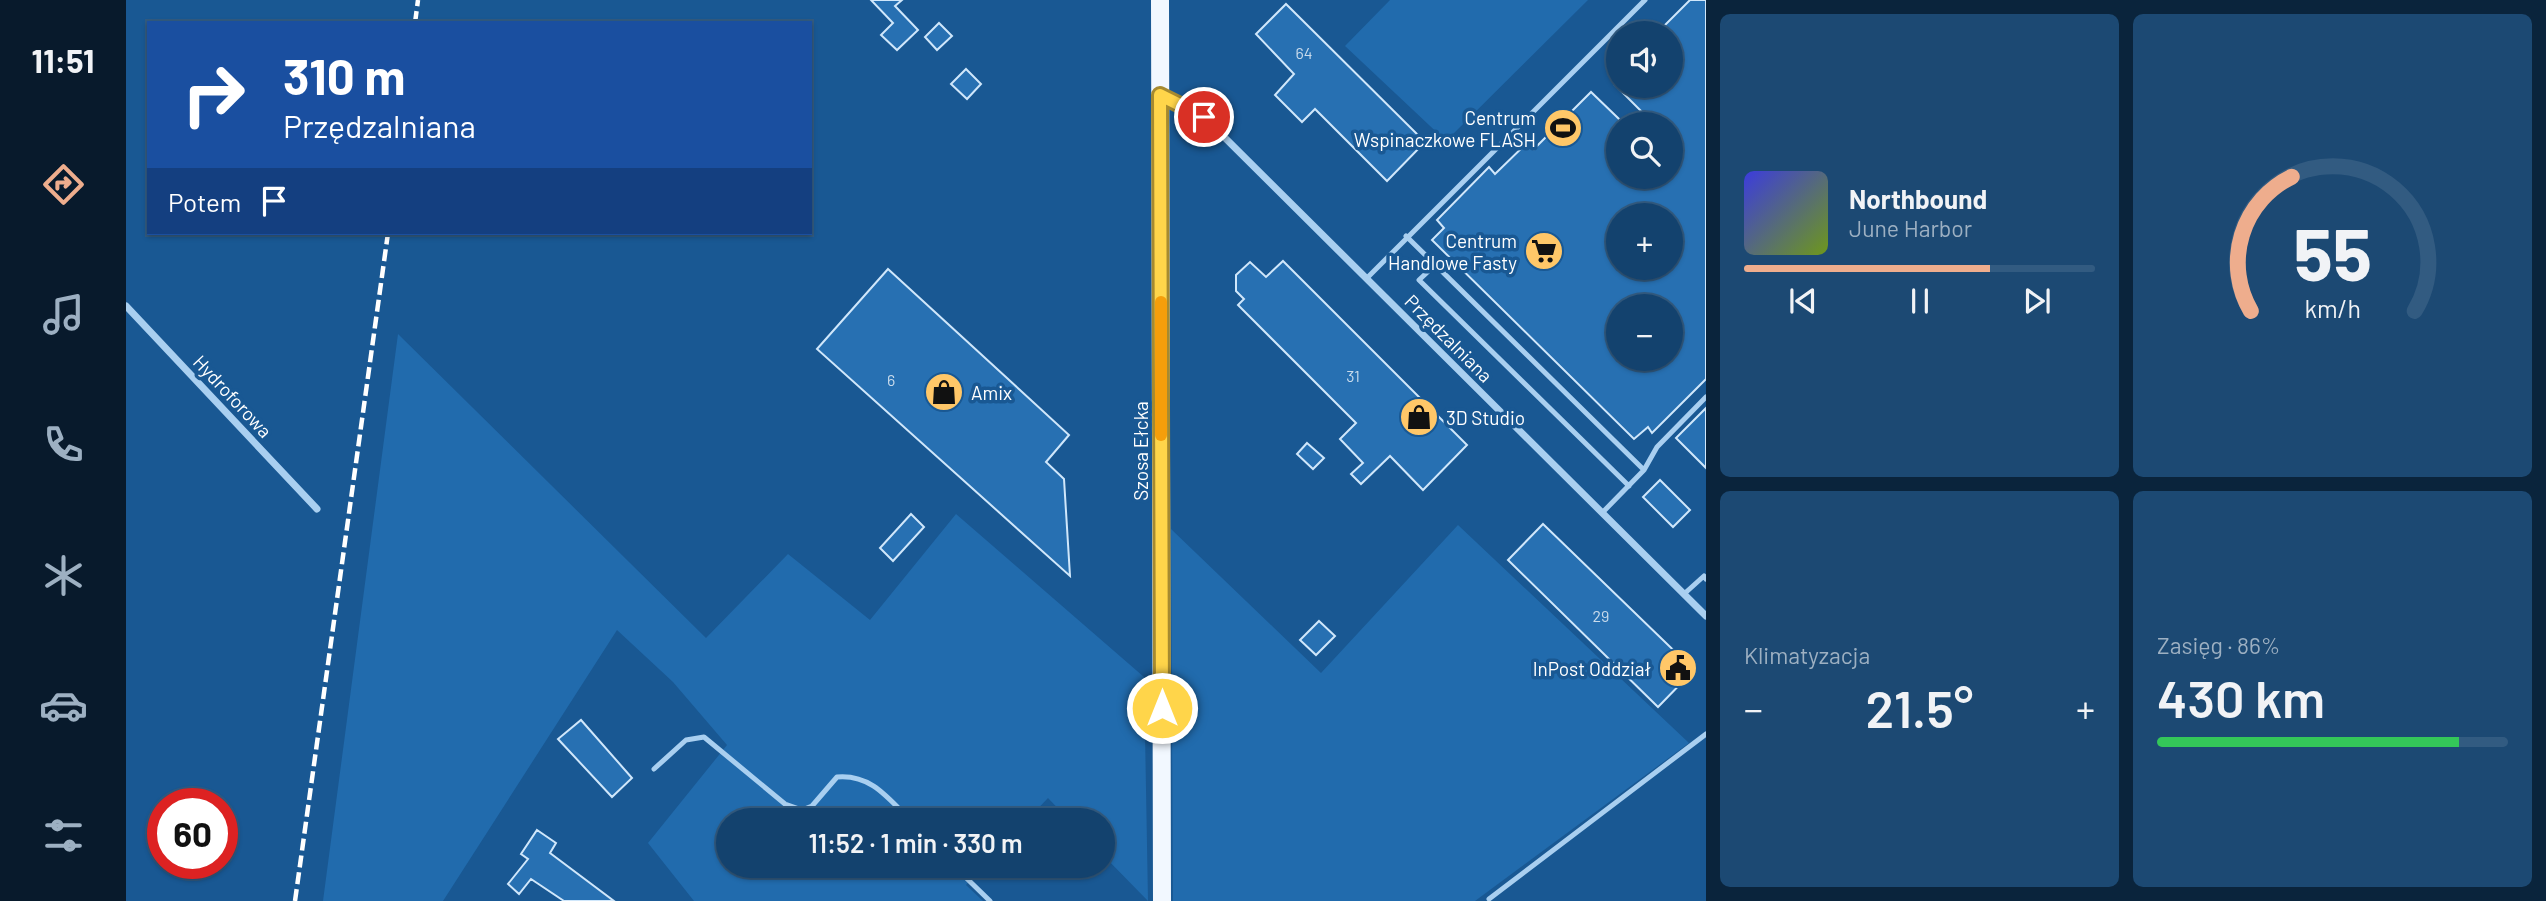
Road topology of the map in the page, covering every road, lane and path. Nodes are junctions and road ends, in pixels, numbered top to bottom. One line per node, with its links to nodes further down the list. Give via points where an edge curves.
1 (1160, 0): 3 (main road, Szosa Ełcka)
2 (1645, 0): 4 (lane)
3 (1160, 95): 6 (street, Przędzalniana, via 1204,117); 24 (main road, Szosa Ełcka)
4 (1406, 236): 5 (lane); 6 (lane)
5 (1435, 265): 9 (lane); 10 (lane, via 1419,280)
6 (1367, 278): 12 (street, Przędzalniana)
7 (126, 306): 11 (street, Hydroforowa)
8 (1706, 397): 9 (lane, via 1657,447)
9 (1644, 470): 10 (lane)
10 (1629, 486): 12 (lane)
11 (317, 509)
12 (1602, 513): 14 (street, Przędzalniana)
13 (1706, 579): 14 (lane, via 1704,576)
14 (1684, 594): 15 (street, Przędzalniana)
15 (1706, 617)
16 (1706, 734): 22 (lane)
17 (654, 769): 18 (lane, via 686,740 704,737 785,804)
18 (796, 808)
19 (808, 808): 20 (lane, via 837,777 854,775 867,780)
20 (897, 808)
21 (966, 878): 23 (lane)
22 (1489, 899)
23 (990, 901)
24 (1162, 901)

